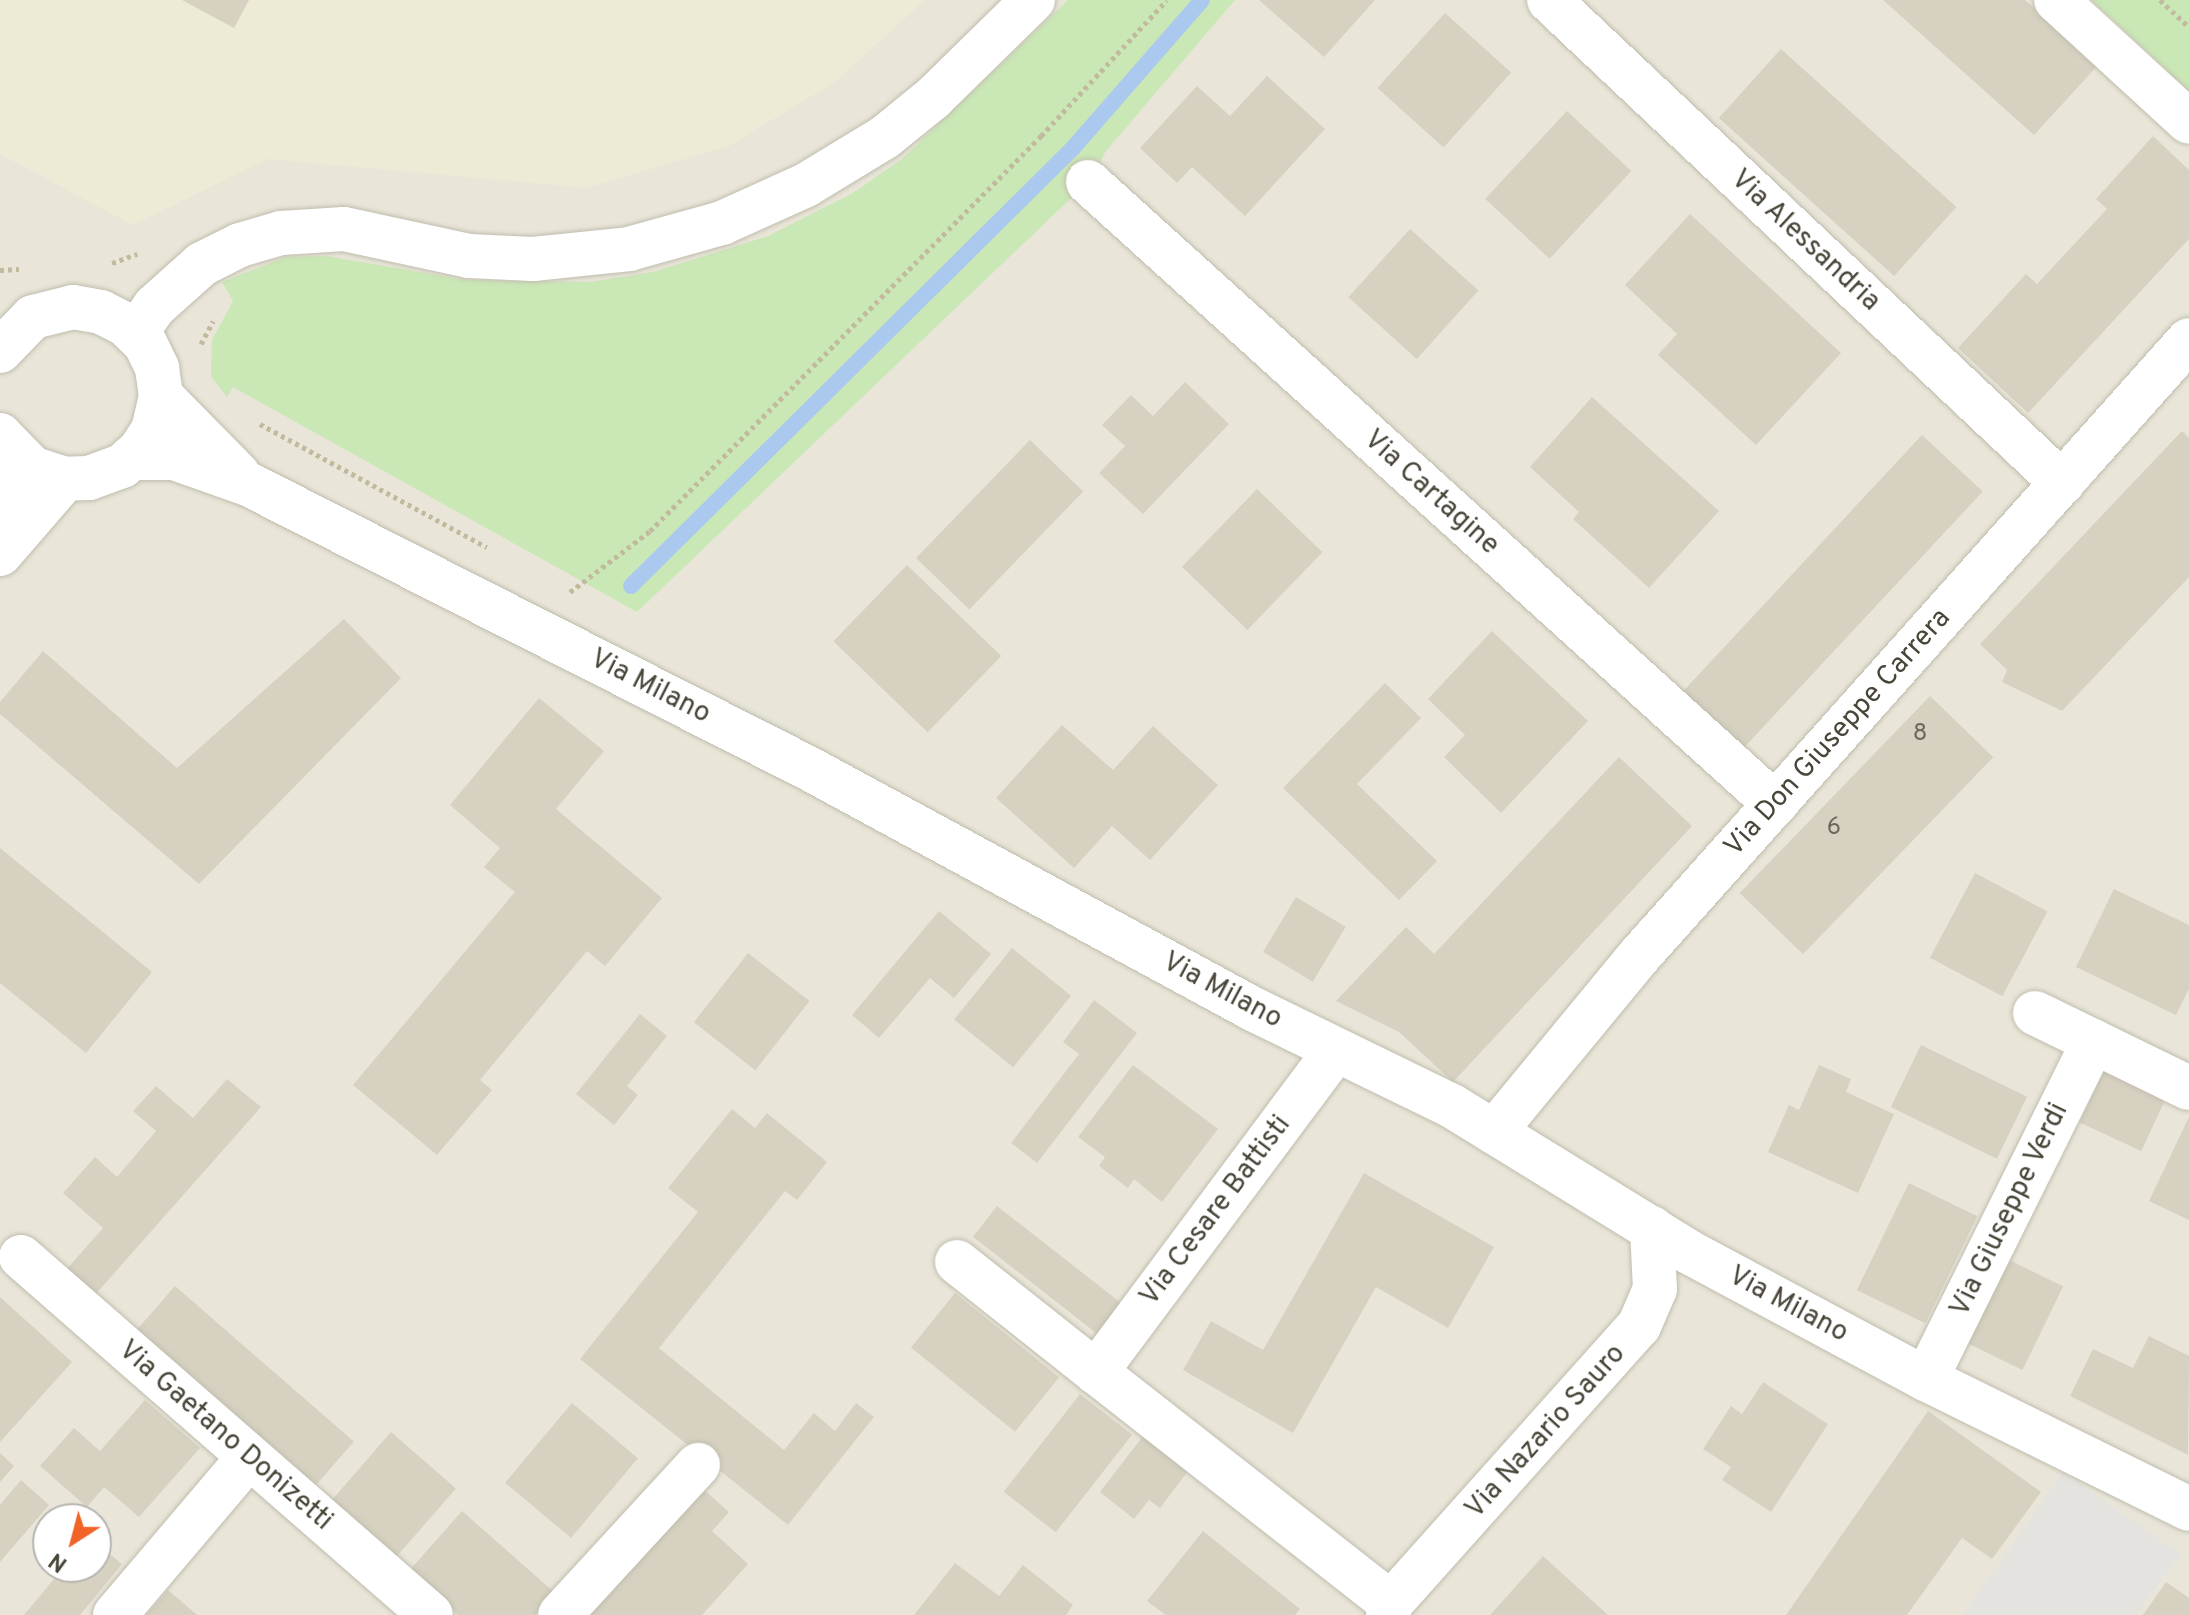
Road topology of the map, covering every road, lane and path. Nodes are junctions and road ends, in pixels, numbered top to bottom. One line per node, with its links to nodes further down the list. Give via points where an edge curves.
1 (1033, 0): 12 (street, via 885,137 779,200 691,234 597,254 533,259 469,256 344,229 301,229 240,245)
2 (1167, 0): 28 (path, via 1041,136 650,531 572,593)
3 (1549, 0): 23 (street, Via Alessandria)
4 (2056, 0): 7 (street)
5 (2160, 0): 6 (path)
6 (2189, 27)
7 (2189, 122)
8 (1088, 182): 29 (street, Via Cartagine)
9 (101, 266): 12 (path, via 148,250)
10 (29, 269): 11 (path)
11 (0, 270)
12 (186, 277): 14 (street); 17 (path, via 223,302)
13 (17, 316): 14 (street, via 87,308 114,317); 16 (street)
14 (136, 333): 18 (street, via 157,368)
15 (2187, 345): 23 (street, Via Don Giuseppe Carrera)
16 (0, 351)
17 (199, 356)
18 (161, 396): 21 (street, via 153,430); 24 (street, Via Milano)
19 (249, 418): 27 (path)
20 (3, 440): 22 (street, via 32,468); 25 (street, via 10,473)
21 (131, 458): 22 (street, via 101,475); 24 (street, Via Milano, via 174,458)
22 (65, 479): 26 (street)
23 (2062, 483): 29 (street, Via Don Giuseppe Carrera)
24 (248, 484): 32 (street, Via Milano, via 810,769)
25 (0, 514)
26 (0, 554)
27 (502, 555)
28 (558, 585)
29 (1775, 804): 34 (street, Via Don Giuseppe Carrera)
30 (2035, 1013): 31 (street)
31 (2094, 1041): 33 (street); 39 (street, Via Giuseppe Verdi)
32 (1336, 1050): 34 (street, Via Milano); 38 (street, Via Cesare Battisti)
33 (2189, 1088)
34 (1494, 1132): 35 (street, Via Milano)
35 (1652, 1228): 39 (street, Via Milano); 43 (street, Via Nazario Sauro, via 1655,1289 1639,1326)
36 (21, 1257): 40 (street, Via Gaetano Donizetti)
37 (957, 1262): 38 (street)
38 (1096, 1372): 43 (street)
39 (1926, 1379): 42 (street, Via Milano)
40 (249, 1457): 44 (street); 45 (street, Via Gaetano Donizetti)
41 (698, 1465): 46 (street)
42 (2189, 1509)
43 (1390, 1609)
44 (115, 1615)
45 (431, 1615)
46 (560, 1615)

